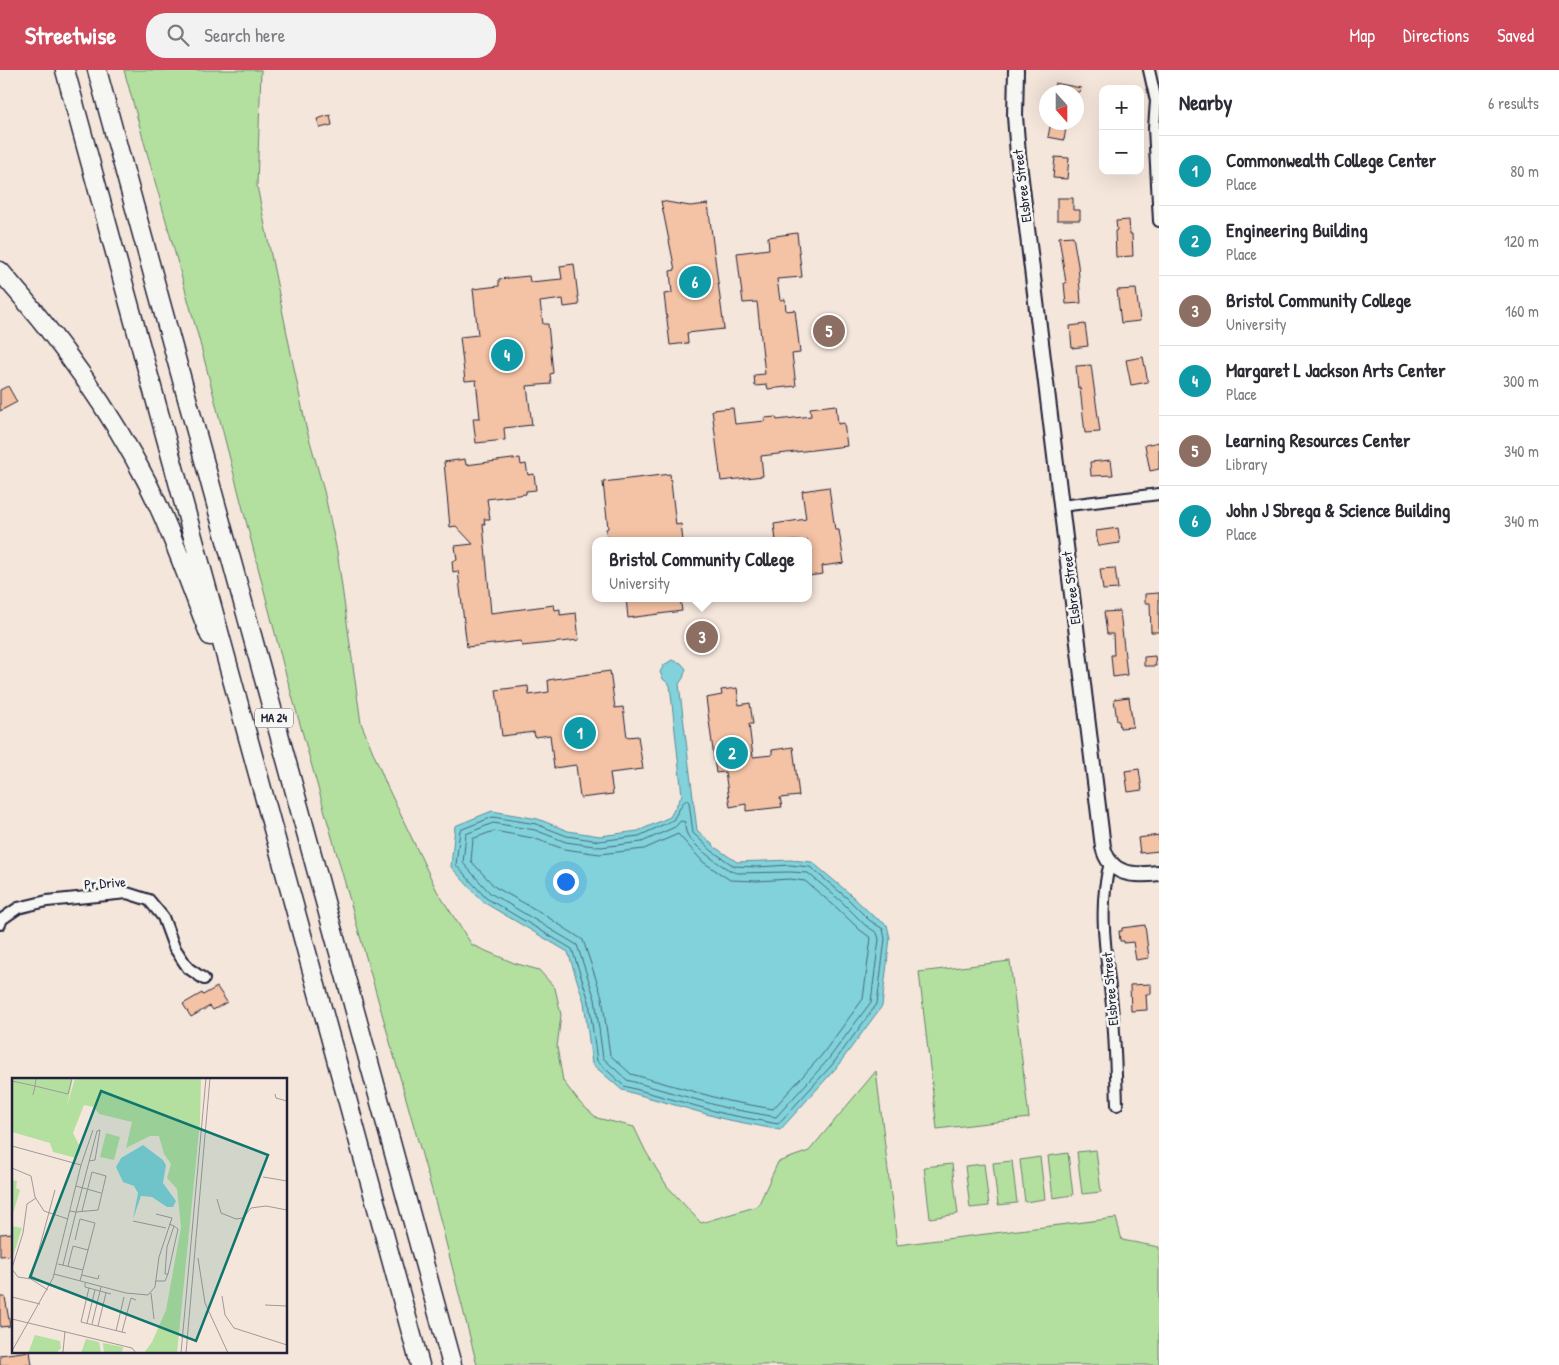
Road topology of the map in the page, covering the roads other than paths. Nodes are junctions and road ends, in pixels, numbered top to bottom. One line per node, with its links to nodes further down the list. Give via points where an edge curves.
1 (65, 70): 9 (highway, MA 24)
2 (97, 70): 16 (highway, MA 24)
3 (1016, 70): 8 (street, Elsbree Street, via 1017,144)
4 (1149, 70): 5 (street, via 1156,101 1154,128)
5 (1159, 221)
6 (0, 271): 9 (highway, via 76,368 147,482 198,605)
7 (1159, 494): 8 (street)
8 (1061, 506): 10 (street, Elsbree Street, via 1102,839)
9 (254, 757): 15 (highway, MA 24)
10 (1110, 863): 11 (street, via 1131,874); 14 (street, Elsbree Street, via 1104,888 1103,918 1113,1013)
11 (1159, 874)
12 (0, 924): 13 (street, Pr Drive, via 18,908 127,893 149,900 163,917 174,947 188,968)
13 (204, 979)
14 (1117, 1105)
15 (420, 1365)
16 (452, 1365)

